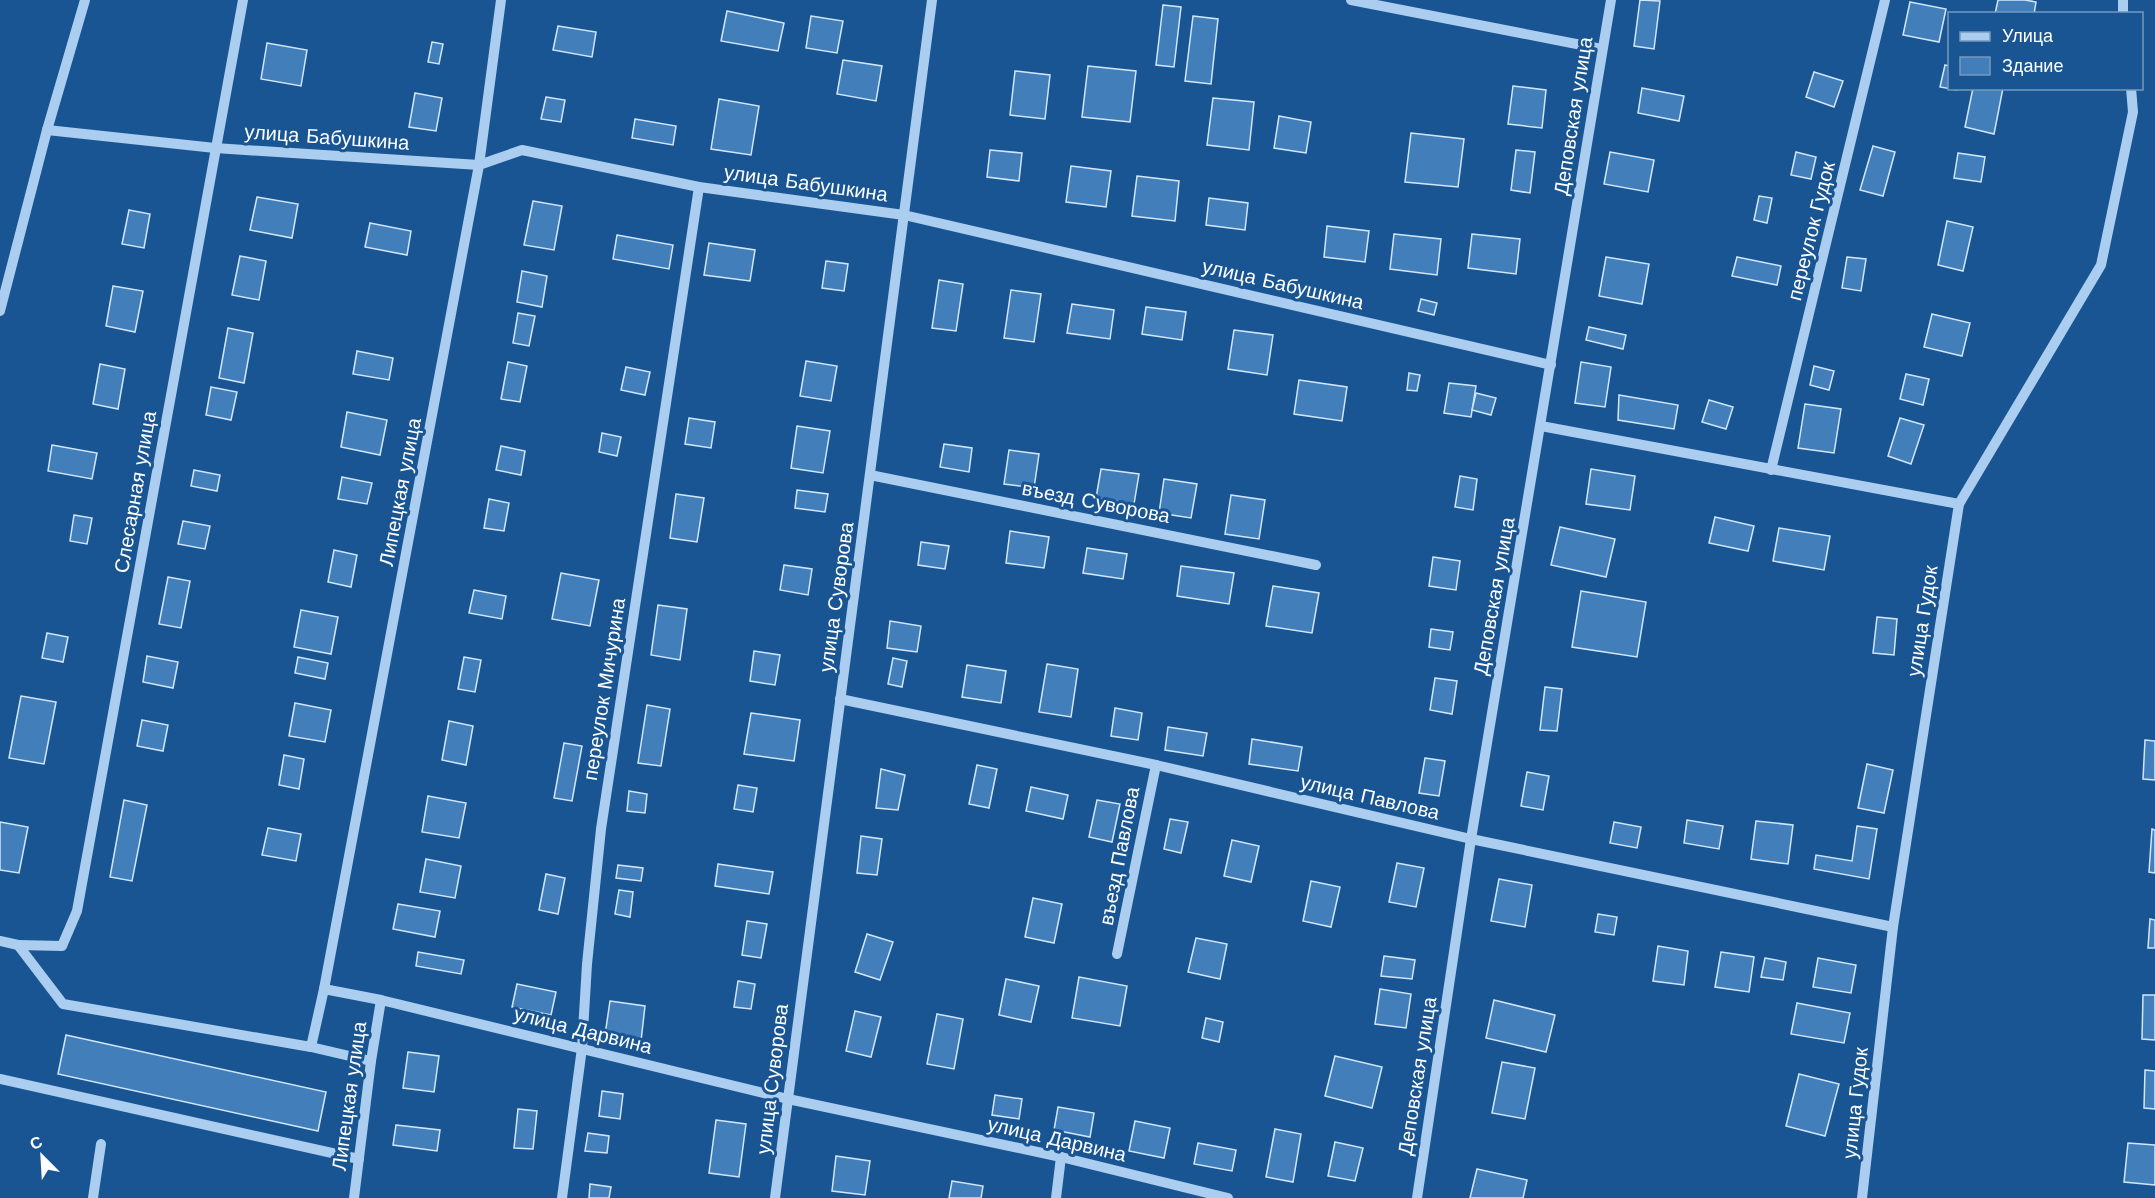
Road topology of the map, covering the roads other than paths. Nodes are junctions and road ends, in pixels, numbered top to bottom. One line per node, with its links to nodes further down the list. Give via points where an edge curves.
1 (85, 0): 11 (street)
2 (243, 0): 12 (street, Слесарная улица)
3 (501, 0): 13 (street, Липецкая улица)
4 (932, 0): 15 (street, улица Суворова)
5 (1352, 0): 8 (street)
6 (1611, 0): 9 (street, Деповская улица)
7 (1885, 0): 19 (street, переулок Гудок)
8 (1400, 5): 9 (street)
9 (1602, 49): 17 (street, Деповская улица)
10 (2131, 90): 21 (street, улица Гудок, via 2133,112 2101,265)
11 (48, 130): 12 (street, улица Бабушкина); 16 (street)
12 (215, 148): 13 (street, улица Бабушкина); 28 (street, Слесарная улица, via 77,911 62,946)
13 (479, 165): 14 (street, улица Бабушкина, via 522,150); 30 (street, Липецкая улица)
14 (699, 187): 15 (street, улица Бабушкина); 33 (street, переулок Мичурина, via 601,829)
15 (904, 214): 17 (street, улица Бабушкина); 20 (street, улица Суворова)
16 (0, 311)
17 (1551, 365): 18 (street, Деповская улица)
18 (1541, 426): 19 (street); 25 (street, Деповская улица)
19 (1771, 470): 21 (street)
20 (870, 475): 22 (street, въезд Суворова); 23 (street, улица Суворова)
21 (1959, 504): 26 (street, улица Гудок)
22 (1316, 565)
23 (840, 699): 24 (street, улица Павлова); 36 (street, улица Суворова)
24 (1156, 765): 25 (street, улица Павлова); 29 (street, въезд Павлова)
25 (1471, 839): 26 (street, улица Павлова); 46 (street, Деповская улица)
26 (1893, 927): 47 (street, улица Гудок)
27 (0, 941): 28 (street)
28 (18, 945): 32 (street, via 63,1004)
29 (1117, 954)
30 (324, 989): 31 (street, улица Дарвина); 32 (street)
31 (381, 1000): 33 (street, улица Дарвина); 34 (street, Липецкая улица)
32 (311, 1047): 34 (street)
33 (582, 1048): 36 (street, улица Дарвина); 42 (street, переулок Мичурина)
34 (371, 1061): 39 (street, Липецкая улица)
35 (0, 1079): 39 (street)
36 (788, 1099): 38 (street, улица Дарвина); 43 (street, улица Суворова)
37 (101, 1144): 40 (street)
38 (1061, 1156): 44 (street); 45 (street, улица Дарвина)
39 (359, 1159): 41 (street, Липецкая улица)
40 (93, 1198)
41 (354, 1198)
42 (562, 1198)
43 (775, 1198)
44 (1056, 1198)
45 (1228, 1198)
46 (1417, 1198)
47 (1862, 1198)

